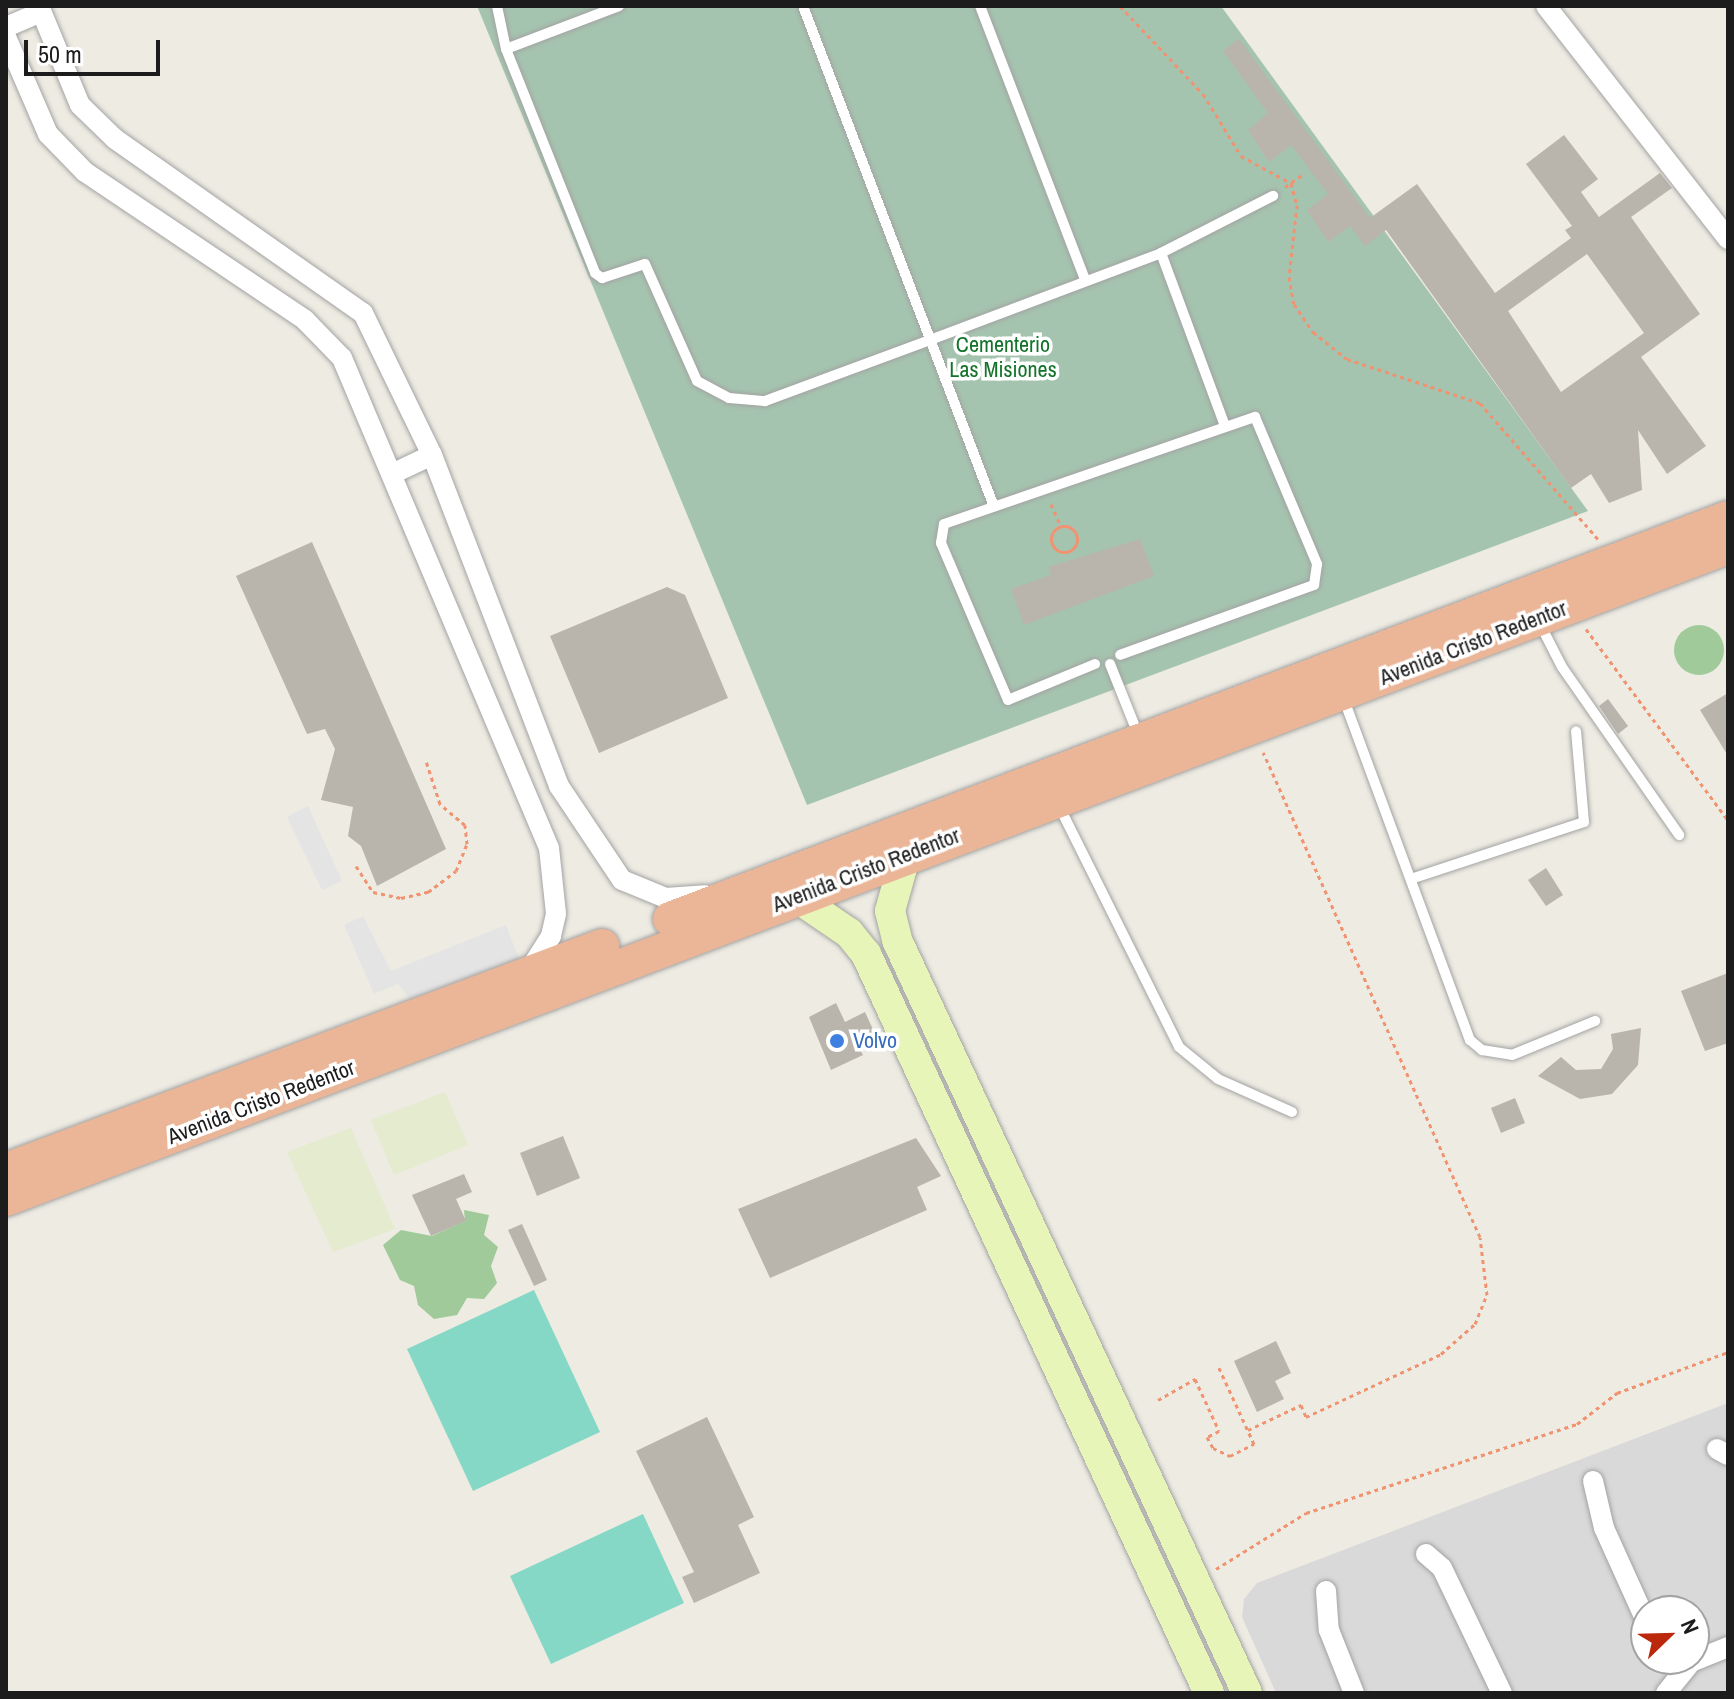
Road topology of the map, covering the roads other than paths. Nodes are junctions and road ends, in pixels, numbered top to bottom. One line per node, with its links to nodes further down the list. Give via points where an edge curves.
1 (497, 6): 9 (lane)
2 (619, 6): 9 (lane)
3 (803, 6): 14 (lane)
4 (980, 6): 13 (lane)
5 (1546, 6): 11 (street)
6 (40, 9): 7 (street); 16 (street, via 80,105 115,139 353,300 376,333)
7 (6, 27)
8 (6, 37): 17 (street, via 48,134 85,172 330,340)
9 (506, 49): 14 (lane, via 595,273 602,278 639,263 649,269 705,389 765,401)
10 (1273, 196): 12 (lane)
11 (1728, 239)
12 (1161, 253): 13 (lane); 15 (lane)
13 (1085, 279): 14 (lane)
14 (930, 340): 18 (lane)
15 (1224, 423): 18 (lane); 22 (lane, via 1247,416 1262,422 1317,564 1314,585)
16 (432, 455): 17 (street); 27 (street)
17 (392, 474): 29 (street)
18 (993, 504): 23 (lane, via 944,524 939,534 1001,693 1016,700)
19 (1728, 518): 28 (highway, Avenida Cristo Redentor)
20 (1728, 547): 21 (highway, Avenida Cristo Redentor)
21 (1538, 619): 25 (highway, Avenida Cristo Redentor); 33 (lane, via 1562,667)
22 (1120, 655)
23 (1095, 664)
24 (1110, 664): 28 (lane)
25 (1341, 693): 31 (highway, Avenida Cristo Redentor); 35 (lane)
26 (1576, 731): 35 (lane, via 1584,822)
27 (536, 734): 29 (street, via 526,752); 30 (street)
28 (1140, 740): 36 (highway, Avenida Cristo Redentor)
29 (508, 748): 32 (street)
30 (559, 786): 32 (street, via 539,775); 36 (street, via 622,880 666,898)
31 (1056, 799): 34 (highway, Avenida Cristo Redentor); 42 (lane, via 1179,1047 1218,1079)
32 (530, 802): 40 (street, via 549,848 557,891 551,936)
33 (1679, 835)
34 (906, 854): 37 (highway, Avenida Cristo Redentor); 38 (main road, via 890,911)
35 (1411, 879): 41 (lane, via 1470,1040 1482,1050 1512,1055)
36 (729, 895): 40 (highway, Avenida Cristo Redentor)
37 (796, 897): 39 (main road, via 849,933); 44 (highway, Avenida Cristo Redentor)
38 (897, 940): 39 (main road); 47 (main road)
39 (866, 954): 49 (main road)
40 (525, 974): 43 (highway, Avenida Cristo Redentor)
41 (1595, 1021)
42 (1292, 1112)
43 (6, 1170)
44 (6, 1199)
45 (1593, 1481): 50 (street, via 1604,1528)
46 (1426, 1554): 56 (street, via 1442,1568)
47 (1195, 1583): 49 (main road); 54 (main road)
48 (1326, 1591): 55 (street, via 1329,1630)
49 (1163, 1592): 53 (main road)
50 (1634, 1595)
51 (1728, 1647): 52 (street, via 1691,1662)
52 (1672, 1689)
53 (1209, 1693)
54 (1247, 1693)
55 (1354, 1693)
56 (1502, 1693)

